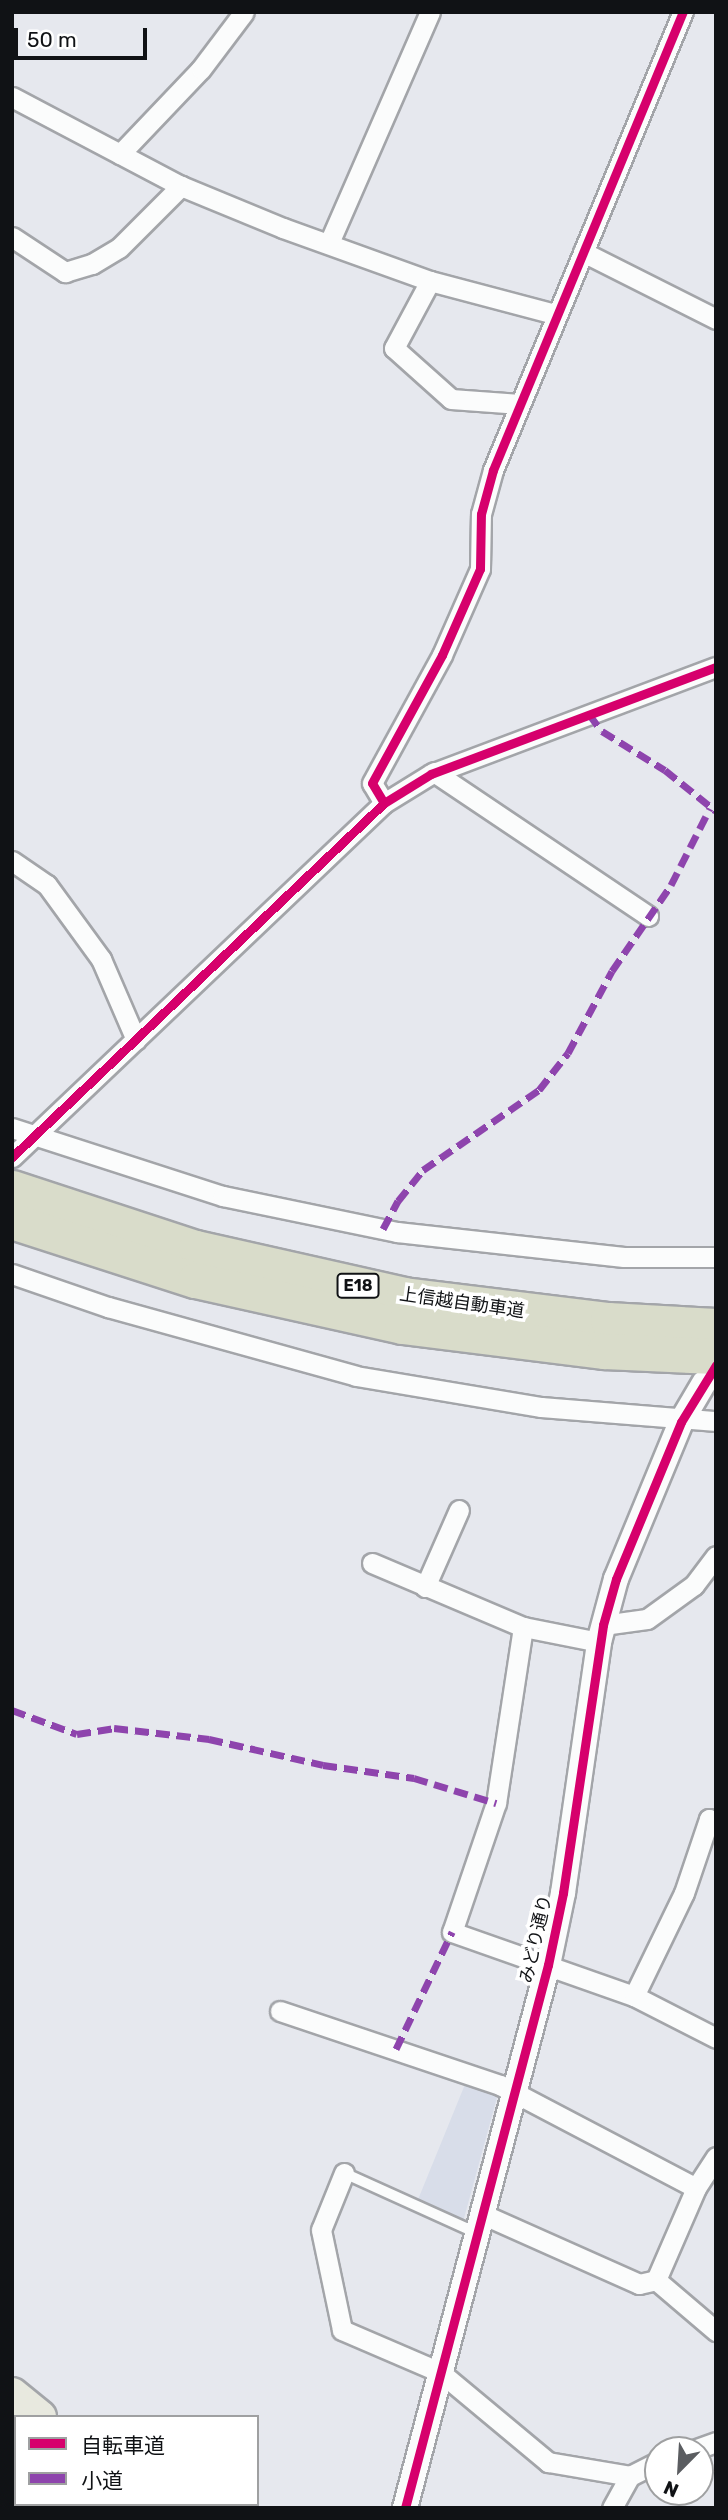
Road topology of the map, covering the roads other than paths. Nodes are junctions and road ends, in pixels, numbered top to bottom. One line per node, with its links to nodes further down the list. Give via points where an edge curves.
1 (244, 12): 5 (street, via 201,69)
2 (430, 12): 8 (street)
3 (682, 12): 9 (street)
4 (12, 97): 5 (street)
5 (120, 154): 6 (street)
6 (181, 186): 7 (street, via 119,248 92,264 65,272); 8 (street)
7 (12, 237)
8 (329, 243): 10 (street)
9 (583, 252): 11 (street); 12 (street)
10 (430, 281): 11 (street); 13 (street, via 394,348 451,399)
11 (555, 314): 13 (street)
12 (716, 319)
13 (520, 404): 16 (street, via 481,514 480,569 442,655 372,783)
14 (716, 667): 15 (street)
15 (434, 772): 16 (street); 18 (street)
16 (384, 803): 19 (street)
17 (12, 860): 19 (street, via 47,885 101,959)
18 (648, 916)
19 (136, 1040): 21 (street)
20 (12, 1128): 21 (street)
21 (36, 1136): 22 (street); 25 (street, via 223,1196 390,1230 624,1258)
22 (12, 1157)
23 (12, 1188): 27 (highway, 上信越自動車道 / E18, via 196,1248 404,1295 608,1320)
24 (12, 1221): 28 (highway, 上信越自動車道 / E18, via 194,1280 402,1326)
25 (716, 1257)
26 (12, 1274): 30 (street, via 108,1307 356,1376 541,1407)
27 (716, 1326)
28 (710, 1370): 30 (street, みどり通り)
29 (716, 1421): 30 (street)
30 (681, 1422): 36 (street, みどり通り, via 616,1579)
31 (459, 1510): 34 (street)
32 (716, 1556): 36 (street, via 694,1585 647,1619)
33 (372, 1563): 34 (street)
34 (425, 1587): 35 (street)
35 (523, 1627): 36 (street); 38 (street, via 496,1803 452,1931)
36 (601, 1633): 38 (street, みどり通り)
37 (716, 1822): 39 (street, via 709,1819 684,1893)
38 (548, 1965): 39 (street); 42 (street, みどり通り)
39 (634, 1997): 41 (street)
40 (280, 2011): 42 (street)
41 (716, 2038)
42 (513, 2092): 45 (street); 46 (street, みどり通り)
43 (716, 2157): 45 (street)
44 (344, 2173): 46 (lane); 49 (street, via 321,2230 342,2330)
45 (696, 2188): 47 (street)
46 (479, 2223): 47 (street, via 639,2284); 49 (street, みどり通り)
47 (656, 2280): 48 (street)
48 (716, 2331)
49 (440, 2372): 53 (street, via 548,2462); 54 (street, みどり通り)
50 (12, 2394): 51 (main road)
51 (38, 2415)
52 (644, 2469): 53 (street)
53 (630, 2476): 55 (street)
54 (405, 2508)
55 (612, 2508)

